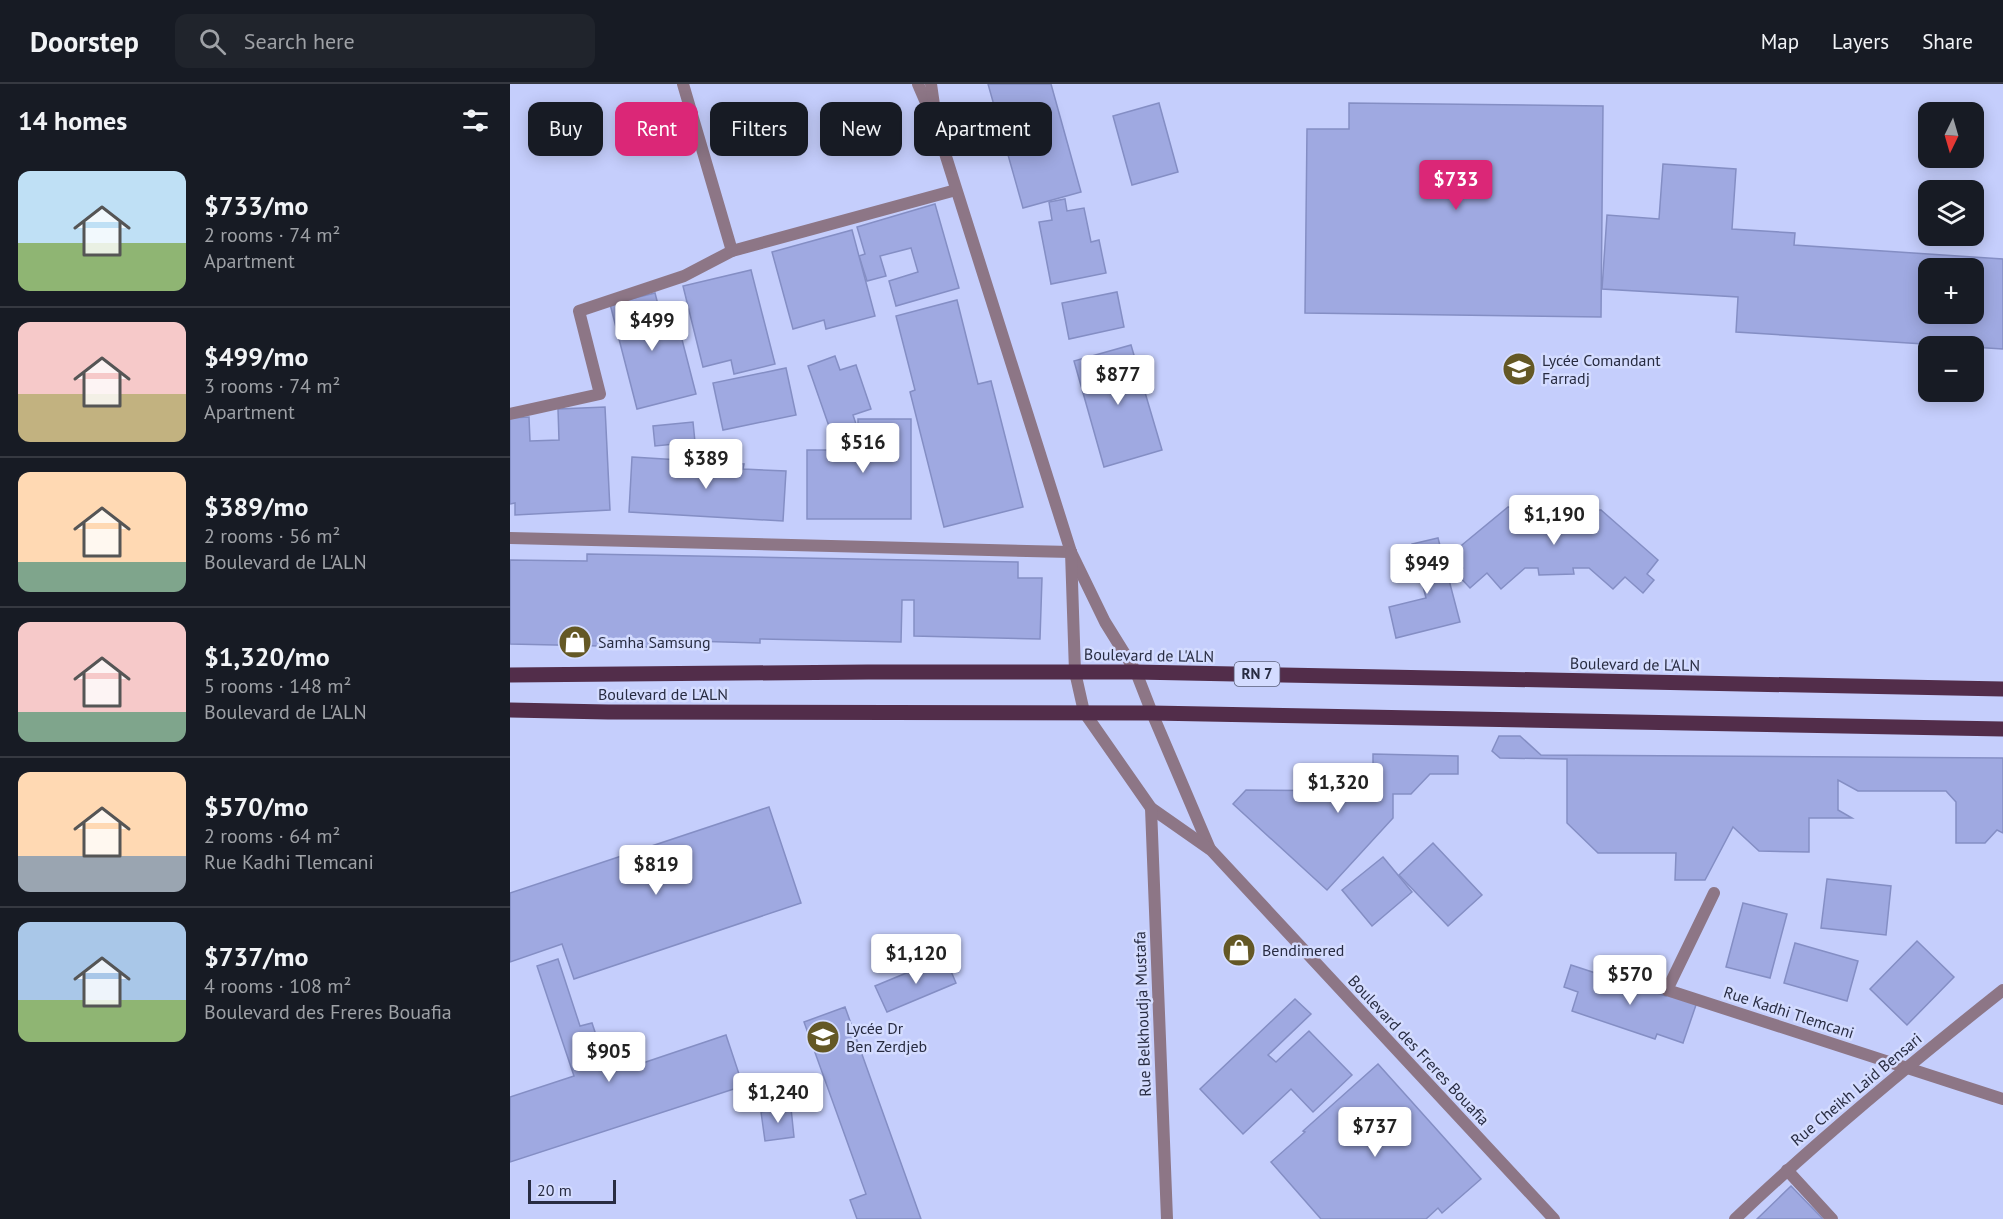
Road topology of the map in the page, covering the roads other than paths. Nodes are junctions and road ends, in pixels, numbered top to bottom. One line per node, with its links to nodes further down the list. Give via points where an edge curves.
1 (683, 84): 8 (street)
2 (918, 84): 4 (street)
3 (931, 84): 5 (street)
4 (926, 102)
5 (933, 102)
6 (946, 156): 7 (street)
7 (956, 190): 8 (street); 11 (street)
8 (732, 251): 9 (street, via 684,276 579,311 600,394)
9 (510, 414)
10 (510, 538): 11 (street)
11 (1071, 552): 12 (street); 13 (street, via 1105,622)
12 (1075, 672): 13 (main road, Boulevard de L'ALN / RN 7); 14 (main road, Boulevard de L'ALN / RN 7); 17 (street)
13 (1136, 672): 15 (main road, Boulevard de L'ALN / RN 7); 18 (street)
14 (510, 675)
15 (2003, 689)
16 (510, 710): 17 (main road, Boulevard de L'ALN)
17 (1084, 712): 18 (main road, Boulevard de L'ALN); 20 (street)
18 (1152, 713): 19 (main road, Boulevard de L'ALN); 21 (street)
19 (2003, 729)
20 (1151, 808): 21 (street); 27 (street, Rue Belkhoudja Mustafa)
21 (1211, 850): 28 (street, Boulevard des Freres Bouafia)
22 (1714, 893): 24 (street, Rue Kadhi Tlemcani, via 1667,990)
23 (2003, 990): 24 (street, Rue Cheikh Laid Bensari)
24 (1907, 1066): 25 (street, Rue Kadhi Tlemcani); 26 (street, Rue Cheikh Laid Bensari)
25 (2003, 1099)
26 (1787, 1170): 29 (street, Rue Cheikh Laid Bensari); 30 (street)
27 (1167, 1219)
28 (1554, 1219)
29 (1735, 1219)
30 (1832, 1219)

